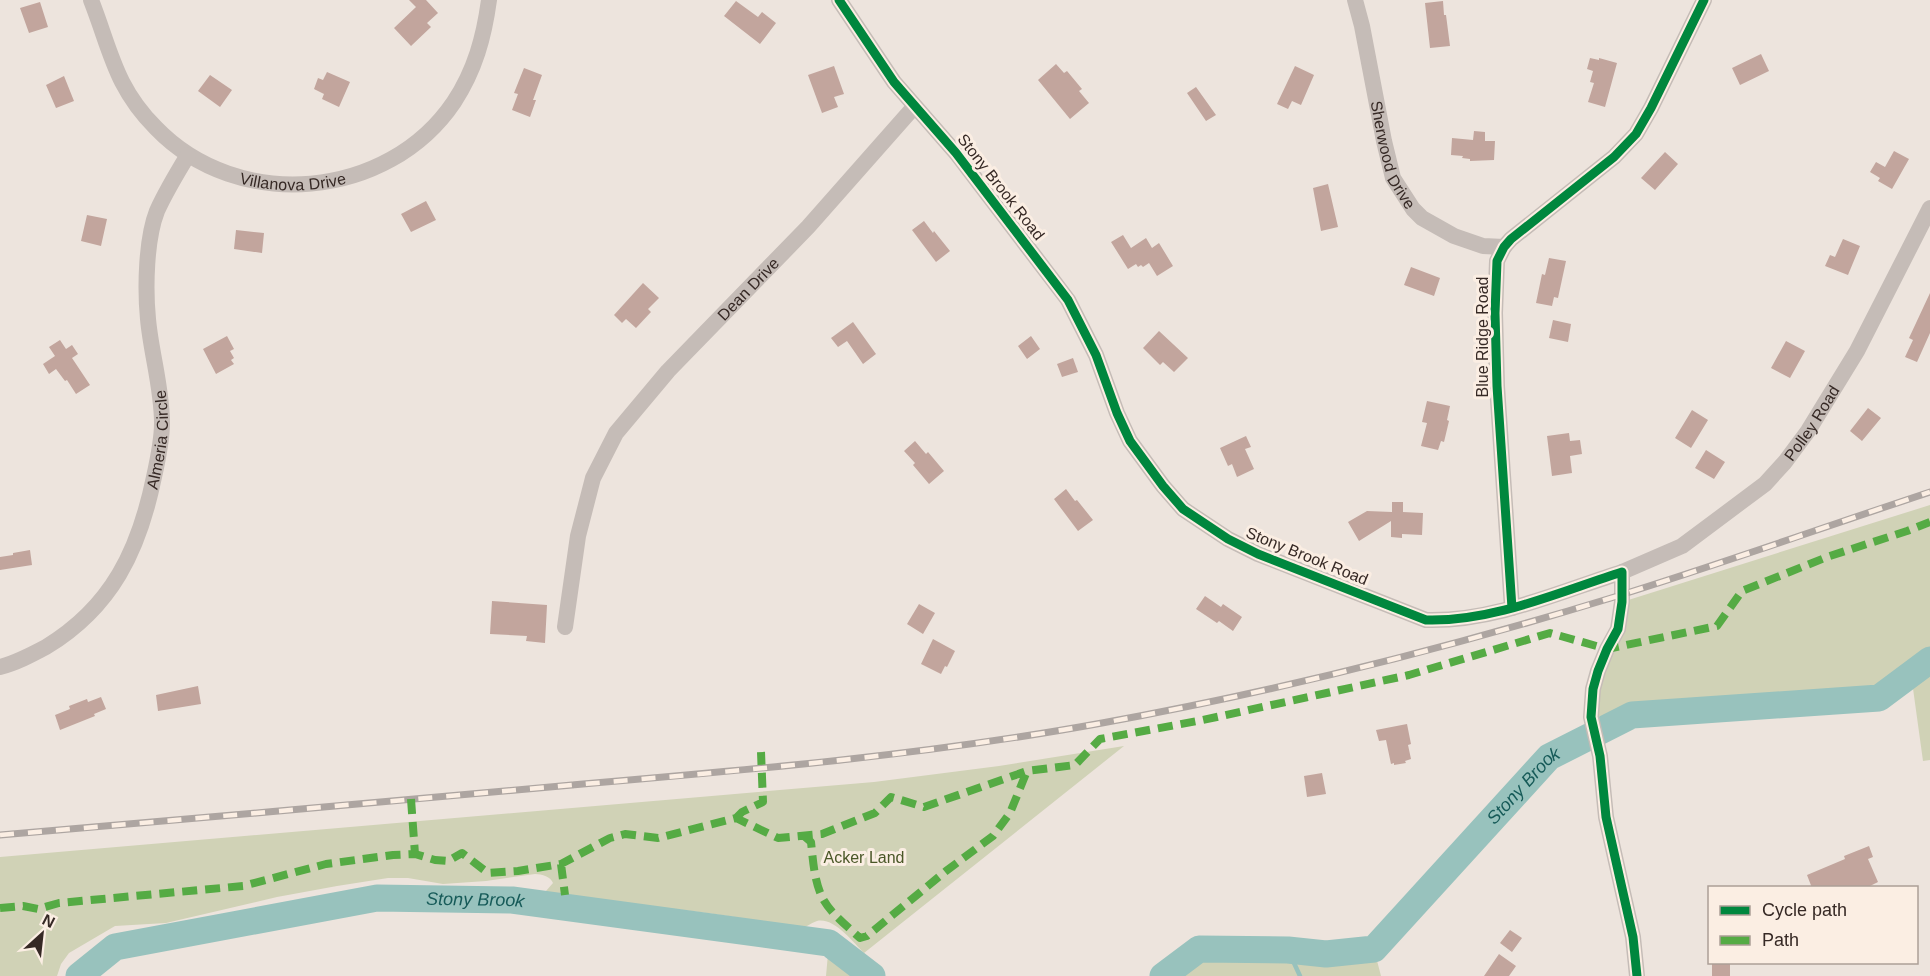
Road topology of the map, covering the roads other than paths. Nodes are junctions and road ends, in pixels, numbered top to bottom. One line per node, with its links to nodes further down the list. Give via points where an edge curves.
1 (91, 0): 7 (street, Villanova Drive, via 113,65 132,100 158,130)
2 (489, 0): 7 (street, Villanova Drive, via 479,51 453,104 427,133 396,157 341,180 282,185 233,176)
3 (839, 0): 6 (street, Stony Brook Road)
4 (1355, 0): 9 (street, Sherwood Drive, via 1394,178 1422,218 1454,236 1483,246)
5 (1704, 0): 9 (street, via 1636,134 1614,157)
6 (914, 107): 11 (street, Stony Brook Road, via 956,153 1068,300 1096,355 1130,441 1184,509 1258,554 1426,620 1449,621); 12 (street, Dean Drive, via 808,228 668,371 616,433 593,478 578,536)
7 (188, 155): 13 (street, Almeria Circle, via 156,213 147,256 148,318 162,423 160,452 138,537 108,593 88,617 38,652)
8 (1930, 208): 10 (street, Polley Road, via 1857,351 1785,462 1765,484 1682,546)
9 (1504, 247): 11 (street, Blue Ridge Road, via 1497,261 1495,350)
10 (1622, 572): 11 (street, Stony Brook Road); 14 (street, via 1618,629 1598,671 1592,717 1606,817 1633,937)
11 (1512, 608)
12 (565, 627)
13 (0, 668)
14 (1637, 976)

